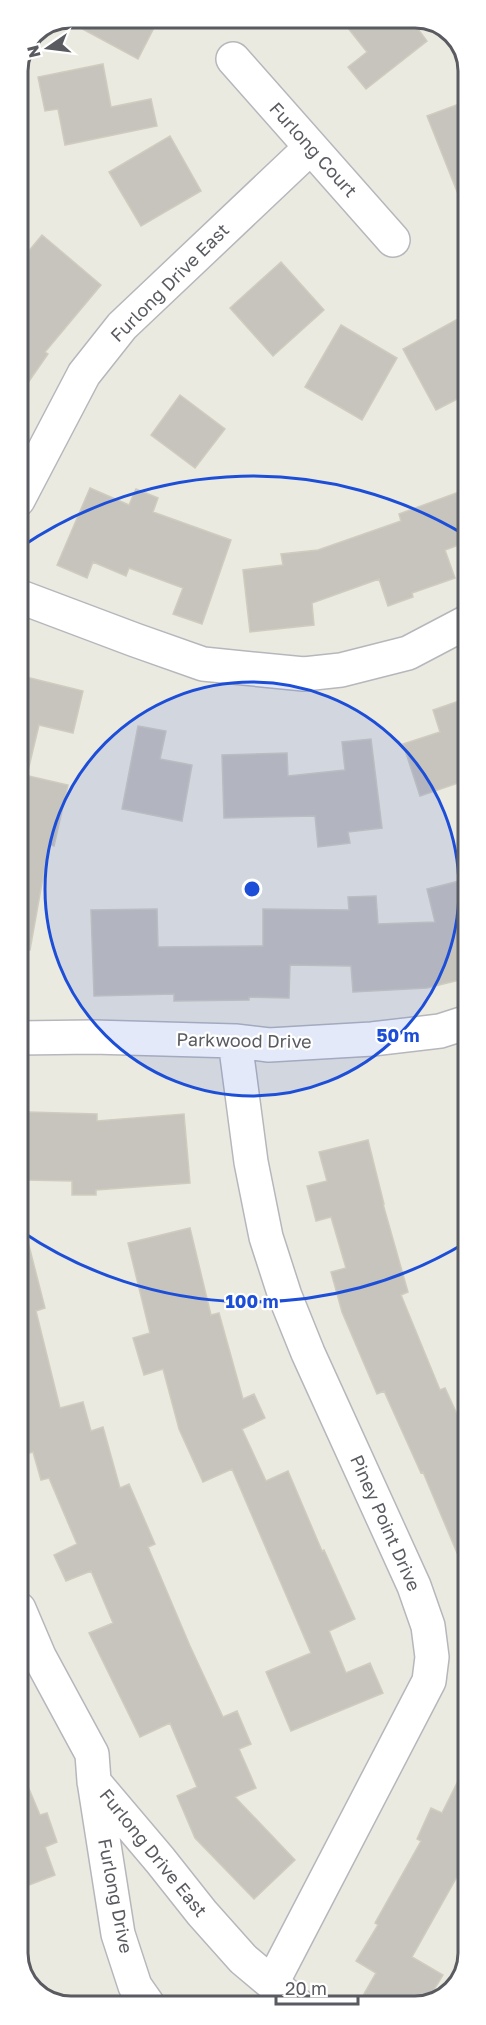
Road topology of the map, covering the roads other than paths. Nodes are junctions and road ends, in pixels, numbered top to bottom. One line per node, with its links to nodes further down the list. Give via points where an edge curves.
1 (233, 59): 2 (street, Furlong Court)
2 (310, 148): 3 (street, Furlong Court); 4 (street, Furlong Drive East, via 122,326 84,374)
3 (393, 240)
4 (28, 481)
5 (28, 600): 6 (street, via 203,664 304,674 341,670 408,653)
6 (458, 627)
7 (458, 1025): 9 (street, Parkwood Drive, via 372,1039 269,1045)
8 (28, 1038): 9 (street, Parkwood Drive)
9 (235, 1041): 14 (street, Piney Point Drive, via 251,1162 266,1238 281,1286 414,1586 428,1626 432,1657 429,1681)
10 (28, 1630): 11 (street, Furlong Drive East, via 92,1754)
11 (94, 1781): 12 (street, Furlong Drive, via 118,1934); 13 (street, Furlong Drive East, via 202,1913)
12 (142, 1996)
13 (283, 1996)
14 (287, 1996)

